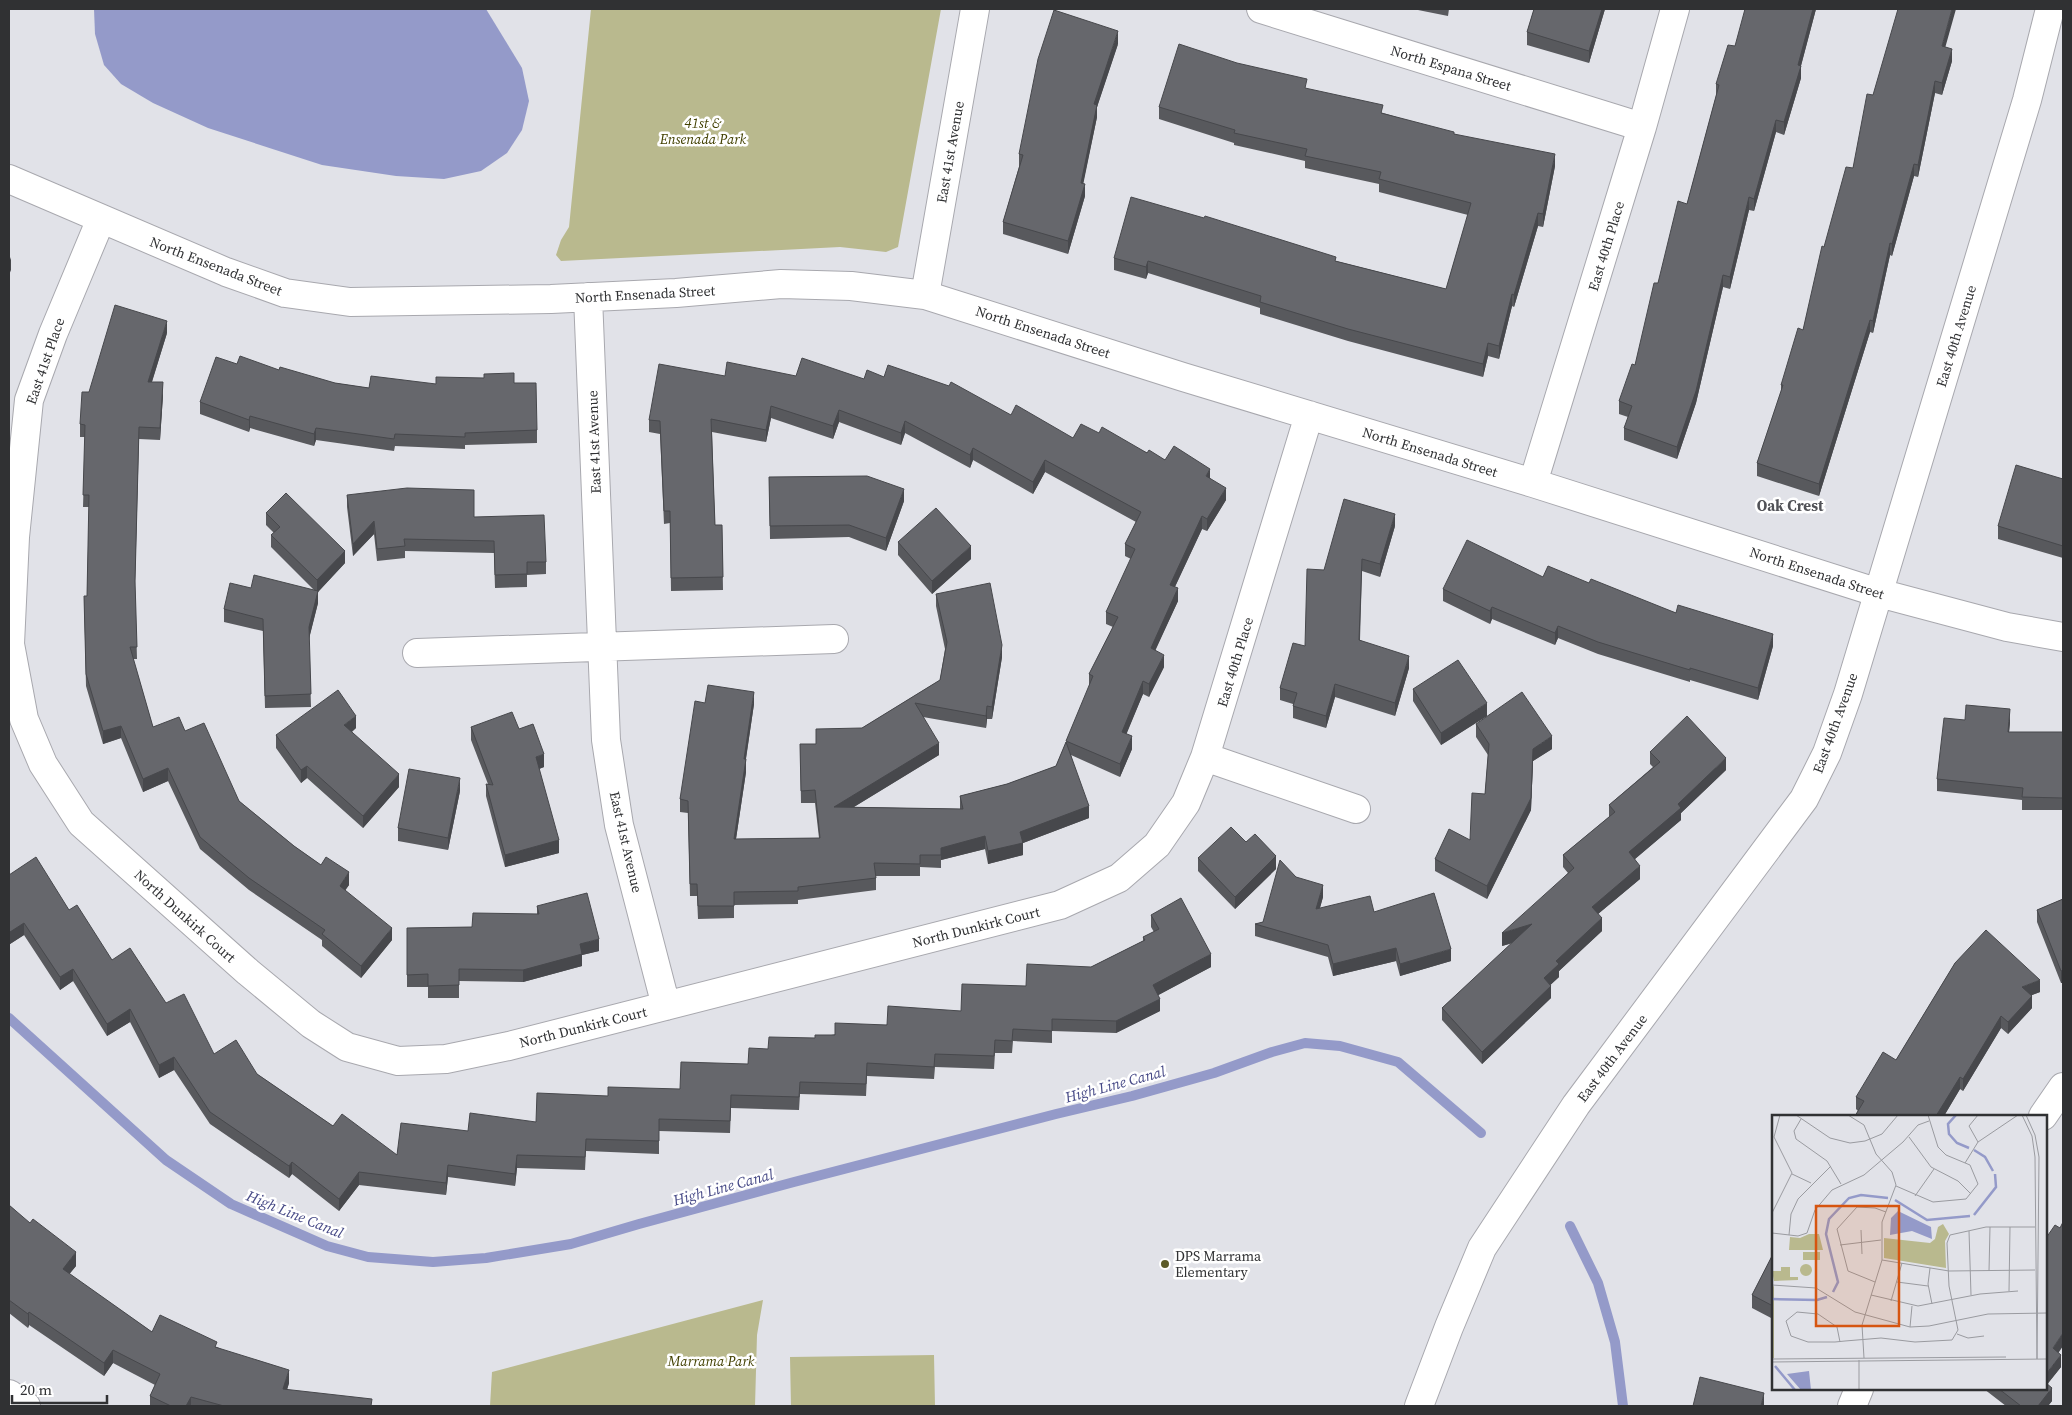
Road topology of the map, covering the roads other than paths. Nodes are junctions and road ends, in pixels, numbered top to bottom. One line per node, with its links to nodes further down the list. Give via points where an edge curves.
1 (975, 9): 9 (street, East 41st Avenue)
2 (1261, 9): 5 (street, North Espana Street)
3 (1674, 9): 6 (street, East 40th Place)
4 (2050, 9): 13 (street, East 40th Avenue, via 2027,100)
5 (1314, 17): 6 (street, North Espana Street)
6 (1642, 127): 12 (street, East 40th Place)
7 (9, 179): 8 (street, North Ensenada Street)
8 (101, 220): 10 (street, North Ensenada Street, via 285,293 350,302); 18 (street, East 41st Place, via 29,400 15,537 10,644)
9 (925, 295): 10 (street, North Ensenada Street, via 851,286 782,284); 11 (street, North Ensenada Street)
10 (588, 297): 16 (street, East 41st Avenue)
11 (1309, 415): 12 (street, North Ensenada Street); 19 (street, East 40th Place)
12 (1533, 483): 13 (street, North Ensenada Street)
13 (1878, 593): 14 (street, North Ensenada Street); 27 (street, East 40th Avenue, via 1827,753 1804,799 1576,1105 1482,1248)
14 (2063, 637)
15 (834, 639): 16 (street)
16 (602, 646): 17 (street); 21 (street, East 41st Avenue, via 606,740 619,825)
17 (417, 653)
18 (24, 719): 21 (street, North Dunkirk Court, via 43,764 81,823 248,972 311,1024 348,1047 398,1061 446,1059)
19 (1206, 757): 20 (street); 21 (street, North Dunkirk Court, via 1186,803 1157,845 1119,878 1060,905)
20 (1356, 809)
21 (666, 1006)
22 (2063, 1088): 23 (street)
23 (2044, 1115)
24 (1858, 1390): 28 (street)
25 (9, 1394): 26 (street)
26 (26, 1406)
27 (1419, 1406)
28 (1852, 1406)

